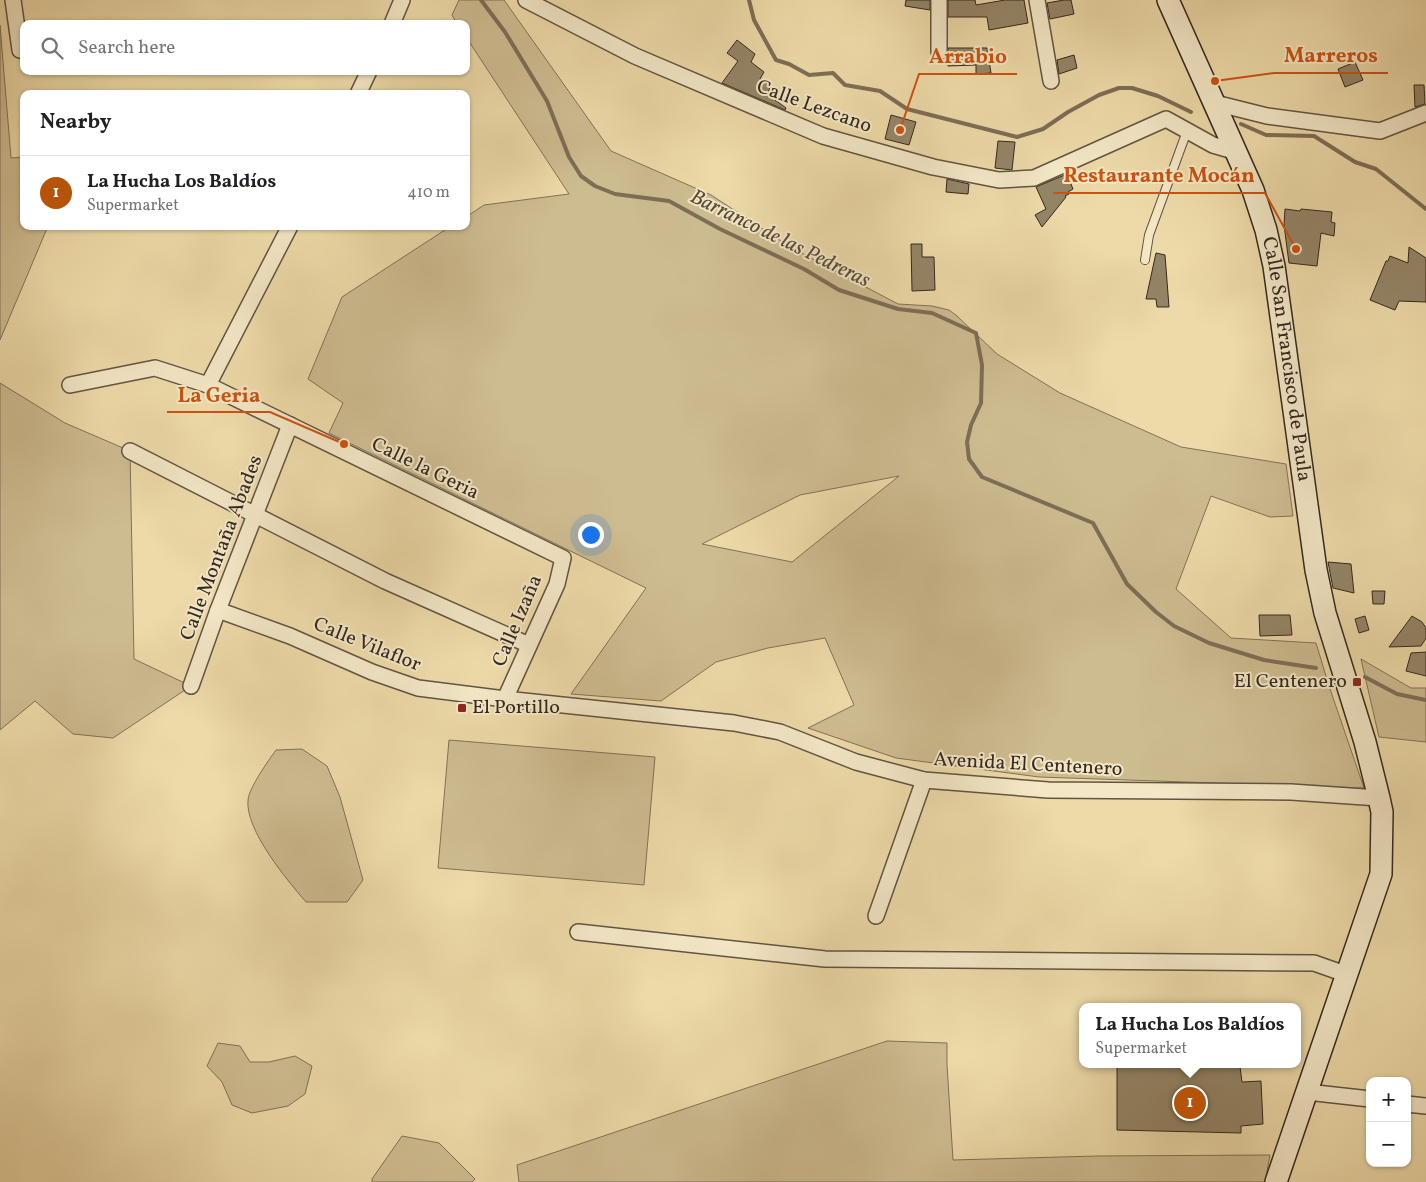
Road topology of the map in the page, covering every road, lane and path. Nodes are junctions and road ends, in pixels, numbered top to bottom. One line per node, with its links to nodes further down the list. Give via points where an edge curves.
1 (13, 0): 8 (street)
2 (402, 0): 7 (street)
3 (526, 0): 15 (street, Calle Lezcano, via 635,56 823,136 932,167 998,180 1034,178 1166,119)
4 (939, 0): 9 (street)
5 (1037, 0): 11 (street)
6 (1168, 0): 13 (main road, Calle San Francisco de Paula)
7 (394, 20)
8 (20, 50)
9 (939, 52)
10 (367, 75): 12 (street)
11 (1051, 81)
12 (360, 90)
13 (1215, 102): 14 (street, via 1267,116 1380,131); 16 (main road, Calle San Francisco de Paula)
14 (1426, 113)
15 (1187, 131): 16 (street, Calle Lezcano, via 1213,145); 18 (lane, via 1154,218)
16 (1237, 152): 30 (main road, Calle San Francisco de Paula, via 1266,230 1274,266 1316,570 1325,613)
17 (288, 230): 20 (street)
18 (1145, 260)
19 (70, 385): 20 (street, Calle la Geria, via 155,368)
20 (208, 385): 21 (street, Calle la Geria)
21 (290, 426): 23 (street, Calle Montaña Abades); 24 (street, Calle la Geria)
22 (130, 451): 23 (street)
23 (256, 514): 25 (street, Calle Montaña Abades); 26 (street, via 385,581)
24 (563, 558): 26 (street, Calle Izaña, via 557,584)
25 (218, 610): 27 (street, Calle Montaña Abades); 28 (street, Calle Vilaflor, via 418,688)
26 (530, 644): 28 (street, Calle Izaña)
27 (191, 686)
28 (505, 700): 29 (street, Avenida El Centenero, via 734,723 780,732 856,762)
29 (924, 780): 30 (street, Avenida El Centenero, via 1048,790 1291,792); 31 (street)
30 (1380, 798): 33 (main road, Calle San Francisco de Paula, via 1381,874)
31 (876, 916)
32 (578, 932): 33 (street, via 825,959 1314,963)
33 (1348, 974): 34 (main road, Calle San Francisco de Paula)
34 (1308, 1092): 35 (street); 38 (main road, Calle San Francisco de Paula)
35 (1366, 1099)
36 (1411, 1104): 37 (street)
37 (1426, 1106)
38 (1276, 1182)

